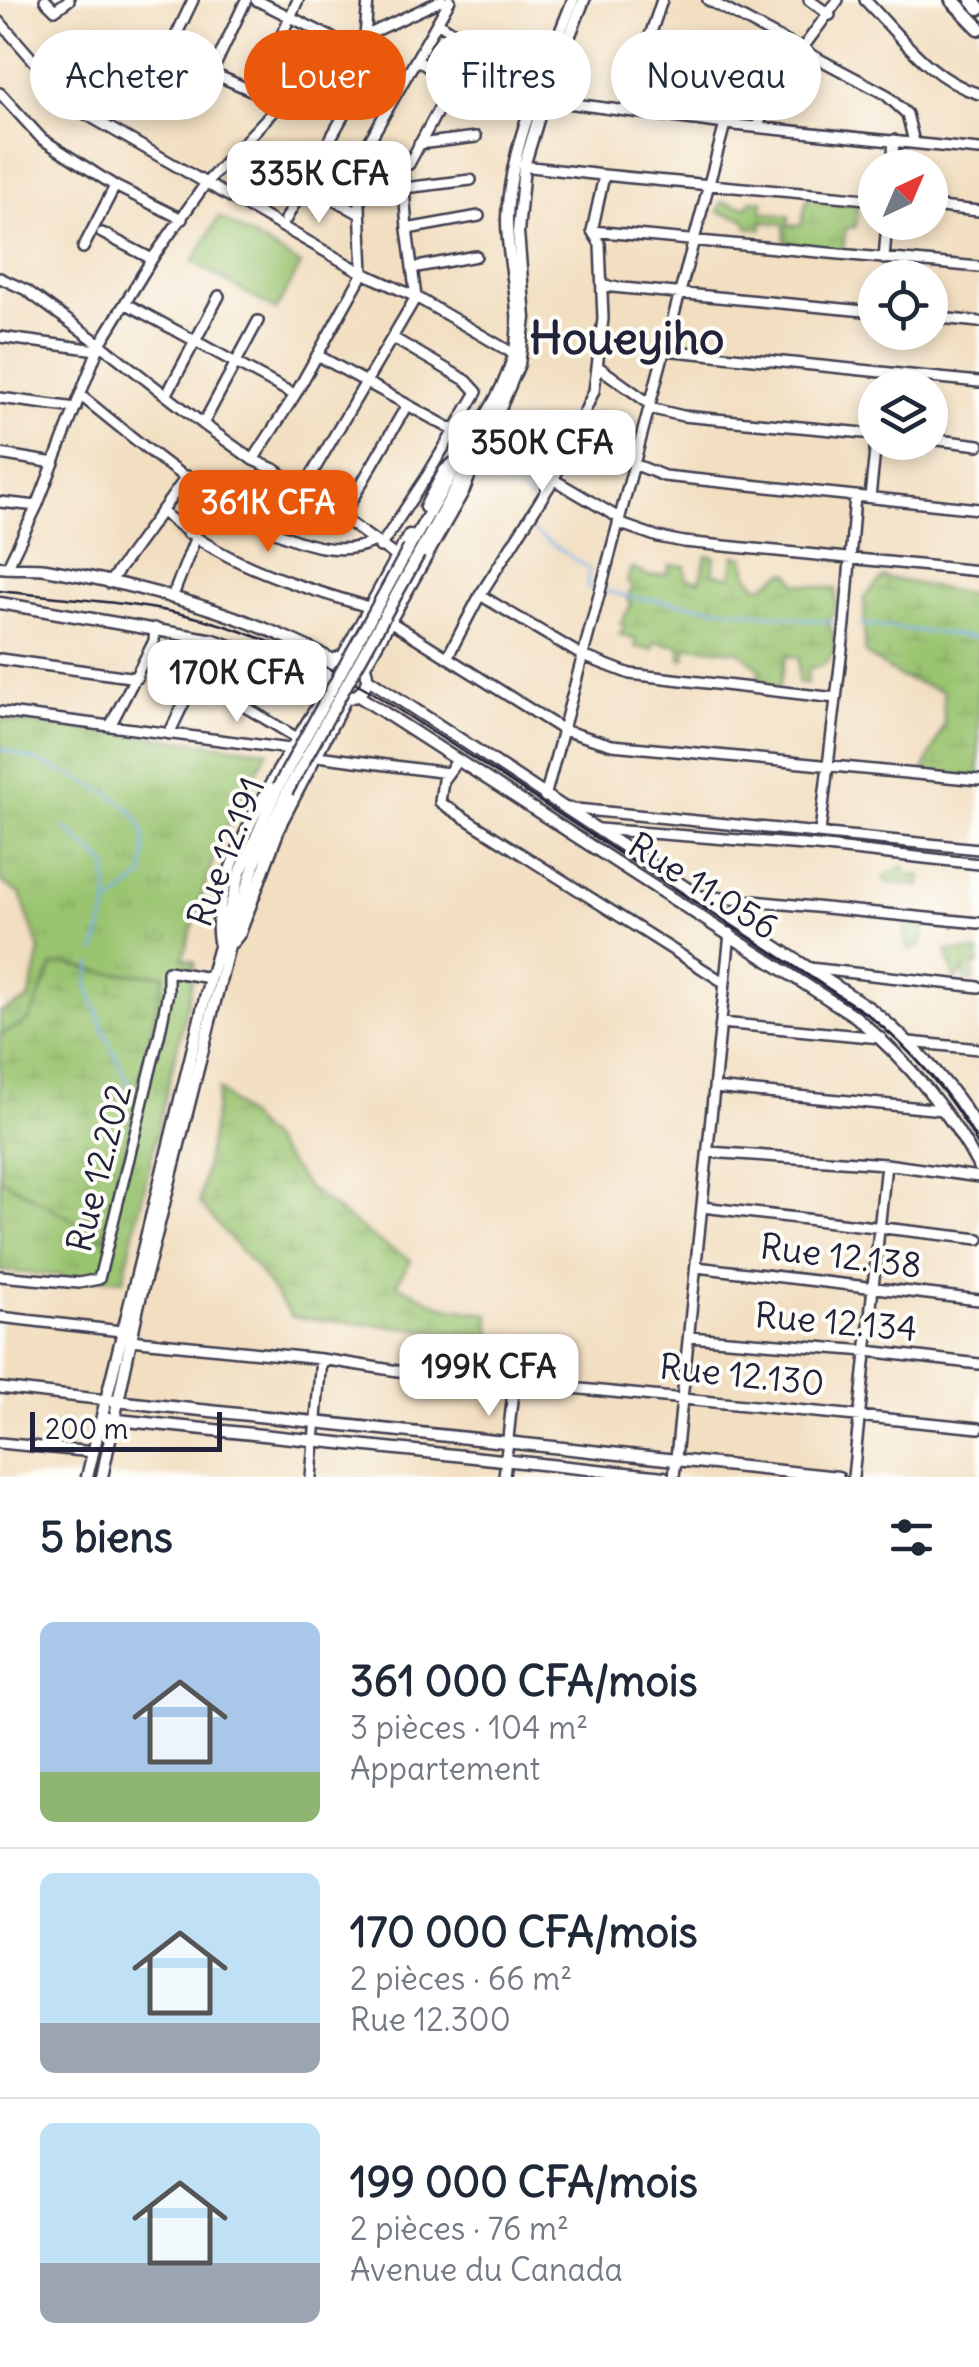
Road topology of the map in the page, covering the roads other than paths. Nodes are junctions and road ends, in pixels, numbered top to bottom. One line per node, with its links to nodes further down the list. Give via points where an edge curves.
1 (45, 0): 2 (street, via 56,10)
2 (69, 0)
3 (193, 0): 26 (street)
4 (246, 0): 36 (street)
5 (256, 0): 22 (street)
6 (298, 0): 22 (street)
7 (368, 0): 29 (street)
8 (442, 0): 19 (street)
9 (450, 0): 24 (street)
10 (572, 0): 99 (main road, Rue 12.191, via 511,179)
11 (584, 0): 32 (main road, Rue 12.191)
12 (662, 0): 33 (street)
13 (708, 0): 34 (street)
14 (809, 0): 21 (street)
15 (838, 0): 21 (street)
16 (865, 0): 40 (street, via 934,72)
17 (952, 0): 25 (highway)
18 (972, 0): 20 (highway)
19 (420, 4): 30 (street)
20 (979, 8)
21 (830, 15): 35 (street)
22 (290, 16): 27 (street); 28 (street)
23 (0, 22): 61 (street, via 75,108)
24 (437, 22): 31 (street); 37 (street)
25 (979, 28)
26 (179, 30)
27 (283, 30)
28 (318, 30)
29 (366, 30)
30 (375, 30)
31 (450, 30)
32 (572, 30)
33 (652, 30)
34 (767, 30)
35 (817, 30)
36 (224, 47)
37 (416, 59): 52 (street, via 452,84); 56 (street)
38 (821, 59): 50 (street, via 898,104)
39 (0, 93): 63 (street, via 42,139)
40 (979, 94)
41 (265, 120): 53 (street)
42 (340, 120): 51 (street)
43 (538, 120): 57 (main road, Rue 12.191)
44 (696, 120): 46 (street)
45 (760, 120): 47 (street)
46 (725, 124): 47 (street); 60 (street)
47 (757, 126): 49 (street)
48 (476, 138): 52 (street)
49 (894, 140): 50 (street); 54 (street)
50 (914, 142): 55 (street)
51 (328, 143): 56 (street); 62 (street)
52 (419, 144): 64 (street, via 408,164 402,162)
53 (239, 147): 61 (street); 62 (street)
54 (893, 150)
55 (979, 150)
56 (358, 161): 68 (street)
57 (524, 166): 58 (street); 117 (main road, Rue 12.191, via 518,232 522,351)
58 (604, 176): 60 (street); 73 (street)
59 (471, 180): 64 (street)
60 (710, 182): 65 (street); 76 (street)
61 (206, 184): 70 (street); 83 (street)
62 (306, 184): 68 (street); 71 (street)
63 (115, 186): 70 (street); 77 (street)
64 (404, 188): 72 (street)
65 (858, 198)
66 (948, 208): 67 (street)
67 (979, 211)
68 (360, 214): 83 (street)
69 (479, 216): 72 (street)
70 (182, 219): 80 (street)
71 (286, 219)
72 (406, 228): 81 (street)
73 (592, 231): 76 (street); 85 (street, via 600,244)
74 (102, 233): 80 (street)
75 (886, 240): 79 (street)
76 (695, 241): 79 (street); 86 (street)
77 (83, 248)
78 (476, 256): 81 (street)
79 (884, 258): 82 (street)
80 (152, 260): 89 (street)
81 (412, 268): 88 (street)
82 (979, 268)
83 (363, 273): 88 (street); 100 (street)
84 (0, 278): 97 (street, via 26,290)
85 (602, 286): 86 (street); 102 (street)
86 (680, 293): 90 (street); 98 (street)
87 (219, 296): 96 (street)
88 (416, 297): 95 (street); 99 (street)
89 (125, 303): 96 (street); 97 (street)
90 (858, 310)
91 (948, 319): 93 (street)
92 (258, 321): 101 (street)
93 (979, 322)
94 (0, 337): 97 (street)
95 (393, 338): 105 (street); 115 (street, via 474,387 476,399)
96 (195, 343): 101 (street); 107 (street)
97 (98, 347): 107 (street); 109 (street)
98 (665, 350): 103 (street); 112 (street)
99 (514, 354): 121 (main road, Rue 12.191)
100 (318, 355): 105 (street); 108 (street)
101 (235, 363): 108 (street); 114 (street)
102 (600, 368): 112 (street); 128 (street)
103 (861, 370)
104 (948, 379): 106 (street)
105 (366, 382): 111 (street); 130 (street)
106 (979, 382)
107 (167, 394): 114 (street)
108 (295, 395): 122 (street)
109 (80, 396): 113 (street); 127 (street)
110 (0, 398): 113 (street)
111 (407, 404): 115 (street); 137 (street)
112 (650, 406): 116 (street, via 683,416); 125 (street)
113 (76, 408): 124 (street)
114 (203, 424): 122 (street)
115 (455, 431): 141 (street)
116 (858, 432)
117 (484, 438): 121 (main road, Rue 12.191); 128 (street)
118 (948, 441): 119 (street)
119 (979, 444)
120 (0, 454): 124 (street)
121 (465, 459): 142 (main road, via 442,475); 152 (main road, via 464,490); 185 (main road, Rue 12.191, bridge, via 240,874)
122 (253, 460): 126 (street)
123 (874, 460): 132 (street)
124 (54, 463): 134 (street)
125 (634, 464): 131 (street, via 664,476); 139 (street)
126 (272, 468): 130 (street); 138 (street)
127 (187, 476): 129 (street); 136 (street)
128 (554, 479): 139 (street); 148 (street)
129 (206, 490): 138 (street); 140 (street)
130 (302, 490): 137 (street)
131 (855, 496): 132 (street); 143 (street)
132 (870, 498): 135 (street)
133 (0, 502): 134 (street)
134 (37, 506): 144 (street)
135 (979, 509)
136 (161, 511): 140 (street); 147 (street)
137 (341, 518): 141 (street)
138 (250, 521): 141 (street, via 291,540 357,549)
139 (619, 521): 143 (street, via 670,540); 156 (street)
140 (190, 536): 149 (street); 151 (street, via 278,580)
141 (376, 544): 142 (street)
142 (396, 558): 151 (main road)
143 (850, 559): 145 (street); 164 (street)
144 (4, 568): 146 (main road); 147 (main road, via 42,568)
145 (979, 571)
146 (0, 580)
147 (109, 582): 149 (main road)
148 (480, 595): 155 (street); 156 (street)
149 (172, 598): 157 (main road)
150 (0, 603): 153 (main road)
151 (368, 607): 157 (main road)
152 (391, 622): 155 (street); 159 (main road)
153 (155, 628): 154 (main road); 160 (street)
154 (214, 640): 161 (street); 162 (main road)
155 (448, 656): 167 (street)
156 (582, 656): 164 (street, via 630,674); 167 (street)
157 (338, 658): 159 (main road, via 355,658); 162 (main road, via 326,670)
158 (0, 659): 160 (street)
159 (366, 672): 163 (main road, via 364,688); 176 (main road)
160 (137, 678): 166 (street)
161 (197, 678): 168 (street); 169 (street)
162 (327, 684): 163 (main road); 169 (main road)
163 (352, 697): 171 (main road); 172 (main road, Rue 11.056)
164 (836, 698): 173 (street)
165 (0, 712): 166 (street)
166 (110, 726): 168 (street)
167 (563, 730): 173 (street, via 612,745); 176 (street)
168 (170, 734): 170 (street)
169 (297, 738): 170 (main road)
170 (290, 749): 185 (main road, via 236,856 219,911)
171 (318, 756): 174 (street); 185 (main road, via 282,821 240,933)
172 (456, 761): 174 (street); 184 (main road, Rue 11.056)
173 (827, 767): 175 (street); 179 (street)
174 (448, 772): 188 (street, via 440,802)
175 (979, 780)
176 (545, 797): 177 (main road)
177 (566, 808): 178 (main road); 179 (street)
178 (598, 828): 181 (street); 182 (main road)
179 (820, 832): 180 (street)
180 (979, 849)
181 (979, 864)
182 (702, 896): 183 (street); 186 (main road)
183 (979, 923)
184 (730, 933): 188 (street); 191 (main road, Rue 11.056)
185 (225, 945): 187 (main road, Rue 12.191); 212 (main road, Rue 12.191)
186 (809, 968): 189 (street); 192 (main road)
187 (210, 978): 206 (street, Rue 12.202, via 168,971 160,1032 99,1279); 210 (main road, Rue 12.191)
188 (725, 983): 190 (street)
189 (979, 987)
190 (721, 1023): 191 (street); 194 (street)
191 (881, 1038): 195 (main road, Rue 11.056)
192 (909, 1042): 193 (street); 196 (main road)
193 (979, 1049)
194 (714, 1088): 195 (street); 198 (street)
195 (943, 1110): 200 (main road, Rue 11.056)
196 (973, 1112): 197 (main road)
197 (979, 1132)
198 (708, 1152): 199 (street); 202 (street)
199 (886, 1164): 201 (street); 203 (street)
200 (979, 1167)
201 (979, 1178)
202 (702, 1207): 203 (street); 205 (street)
203 (879, 1227): 204 (street); 207 (street)
204 (979, 1238)
205 (696, 1268): 207 (street, Rue 12.138); 211 (street)
206 (0, 1276)
207 (871, 1289): 208 (street, Rue 12.138); 213 (street)
208 (979, 1300)
209 (0, 1317): 210 (street)
210 (120, 1331): 219 (main road, Rue 12.191)
211 (689, 1337): 213 (street, Rue 12.134); 218 (street)
212 (130, 1340): 214 (street, Rue 12.130); 219 (main road, Rue 12.191)
213 (867, 1351): 215 (street, Rue 12.134); 220 (street)
214 (321, 1360): 216 (street, Rue 12.130); 222 (street)
215 (979, 1364)
216 (514, 1382): 218 (street, Rue 12.130); 225 (street)
217 (0, 1388): 219 (street)
218 (682, 1397): 220 (street, Rue 12.130); 231 (street)
219 (112, 1401): 221 (main road, Rue 12.191); 222 (main road)
220 (860, 1414): 223 (street, Rue 12.130); 239 (street)
221 (108, 1419): 226 (main road); 228 (main road, Rue 12.191); 233 (main road, Rue 12.191)
222 (315, 1423): 224 (main road); 226 (street)
223 (979, 1428)
224 (449, 1436): 225 (main road); 229 (main road)
225 (505, 1441): 230 (street); 231 (main road)
226 (314, 1442): 229 (main road); 234 (street)
227 (0, 1443): 228 (street)
228 (93, 1452): 232 (main road, Rue 12.191)
229 (446, 1454): 230 (main road)
230 (504, 1460): 235 (street); 236 (main road)
231 (676, 1460): 237 (street); 238 (main road)
232 (87, 1477)
233 (103, 1477)
234 (311, 1477)
235 (504, 1477)
236 (664, 1477)
237 (674, 1477)
238 (838, 1477)
239 (853, 1477)

